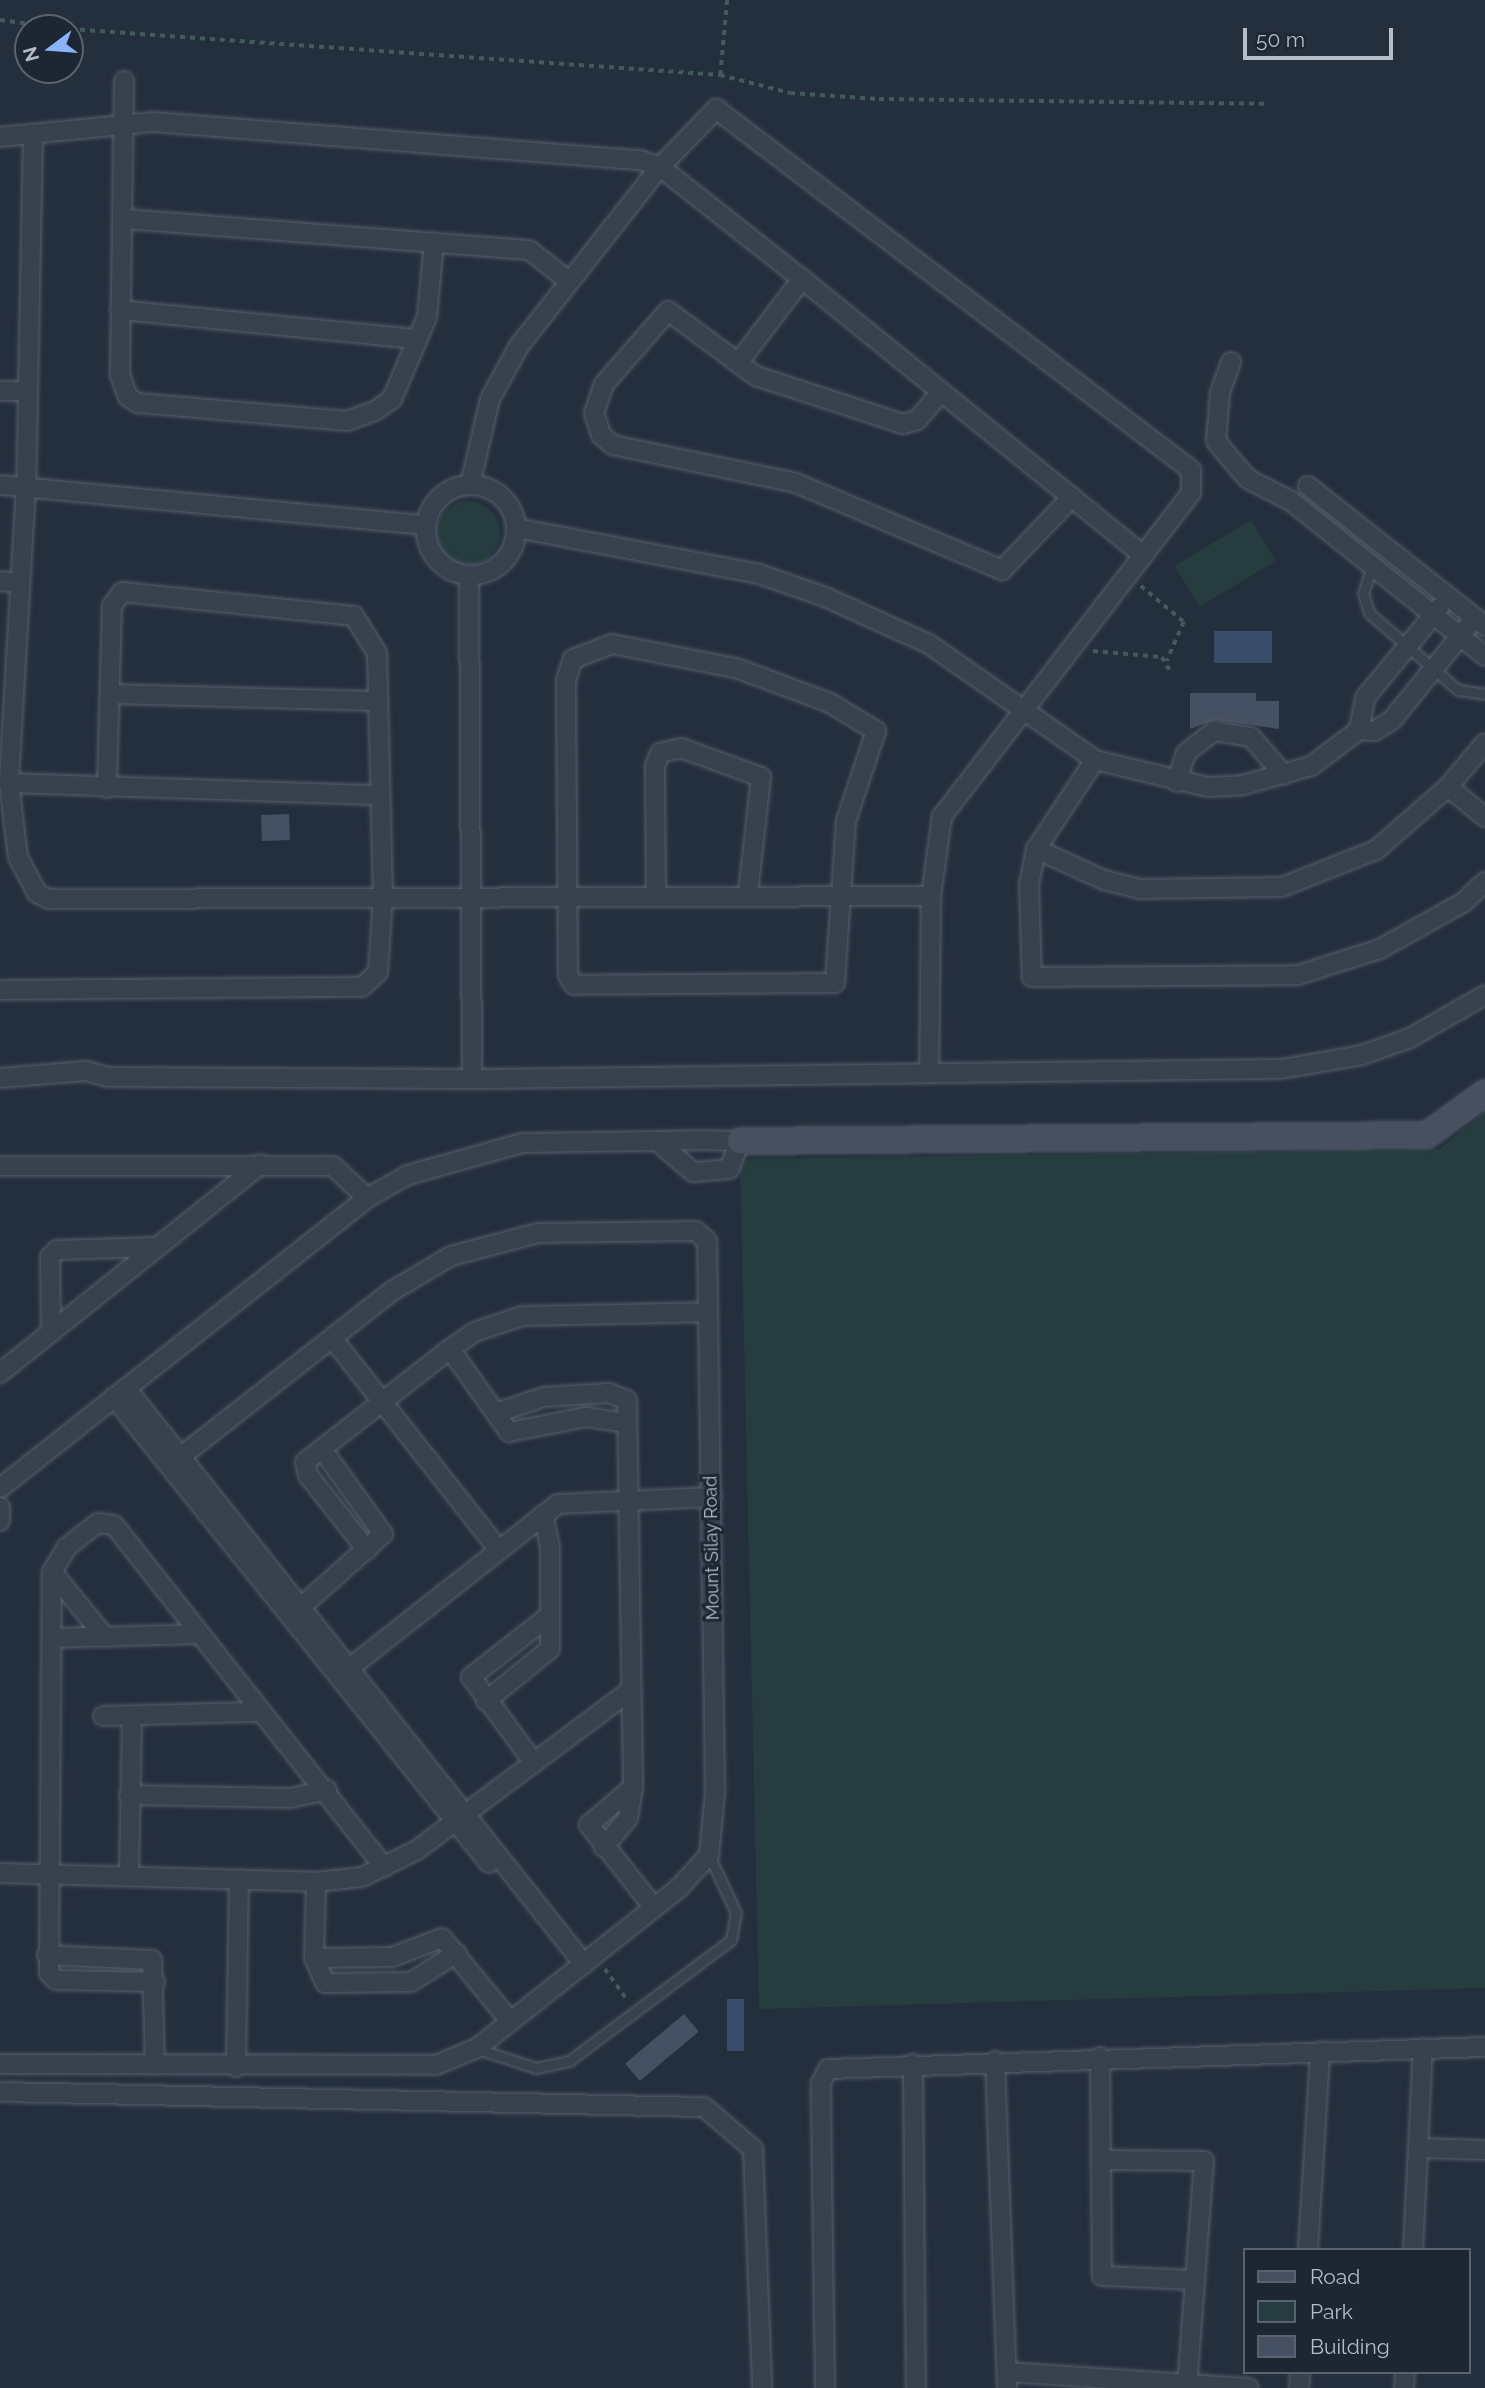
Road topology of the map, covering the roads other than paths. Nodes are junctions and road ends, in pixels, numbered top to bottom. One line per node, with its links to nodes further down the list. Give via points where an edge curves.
1 (124, 81): 2 (street)
2 (125, 123): 3 (street); 5 (street, via 620,155); 6 (street)
3 (33, 134): 4 (street); 15 (street)
4 (0, 137)
5 (660, 167): 8 (street); 9 (street); 24 (street, via 712,111 722,110 1191,470 1191,493)
6 (124, 219): 7 (street); 10 (street)
7 (434, 242): 9 (street, via 529,250); 11 (street, via 427,317)
8 (802, 279): 12 (street); 16 (street)
9 (569, 281): 18 (street, via 519,346 489,398)
10 (120, 310): 11 (street); 11 (street, via 120,375 128,397 138,403 347,421 393,399)
11 (415, 339)
12 (738, 362): 16 (street, via 774,384 903,424 917,420); 21 (street, via 664,311 604,384 596,425 613,444 796,484 1002,570)
13 (1231, 362): 25 (street, via 1220,393 1216,441 1248,478 1291,501)
14 (0, 391): 15 (street)
15 (26, 391): 19 (street)
16 (940, 393): 21 (street)
17 (0, 485): 19 (street)
18 (470, 485): 22 (street, via 440,496); 23 (street, via 498,494)
19 (26, 486): 22 (street); 28 (street)
20 (1308, 486): 29 (street)
21 (1072, 498): 24 (street)
22 (426, 525): 26 (street, via 434,555)
23 (516, 528): 26 (street, via 503,562); 39 (street, via 747,571 823,596 929,644)
24 (1143, 555): 39 (street)
25 (1372, 566): 30 (street); 33 (lane, via 1365,605)
26 (469, 575): 55 (street)
27 (0, 581): 28 (street)
28 (20, 583): 45 (street)
29 (1448, 597): 30 (street); 31 (street)
30 (1434, 615): 32 (street); 33 (street)
31 (1480, 622): 32 (street)
32 (1460, 636): 34 (street); 35 (street)
33 (1408, 646): 35 (lane); 40 (street, via 1365,698)
34 (1485, 656)
35 (1434, 668): 37 (lane, via 1469,696); 40 (street, via 1392,720 1374,731)
36 (111, 694): 38 (street); 38 (street, via 112,606 131,590 354,616 374,643); 47 (street)
37 (1485, 694)
38 (376, 701): 48 (street)
39 (1020, 707): 42 (street); 57 (street, via 942,816)
40 (1359, 730): 43 (street, via 1331,756)
41 (1485, 743): 46 (street)
42 (1095, 760): 44 (street); 50 (street)
43 (1284, 775): 44 (street, via 1243,785); 44 (street, via 1251,737 1214,731 1186,753)
44 (1177, 782)
45 (9, 783): 47 (street); 58 (street, via 18,856 28,882 49,899)
46 (1448, 787): 49 (street); 50 (street, via 1376,850 1282,887 1140,889 1104,880)
47 (107, 788): 48 (street)
48 (379, 794): 58 (street)
49 (1485, 817)
50 (1036, 849): 51 (street, via 1028,968 1044,979 1298,975 1380,949 1464,902)
51 (1485, 882)
52 (656, 892): 53 (street); 53 (street, via 654,766 660,753 681,748 761,777); 56 (street)
53 (748, 892): 54 (street)
54 (839, 892): 56 (street, via 838,978 823,987 574,985); 56 (street, via 846,821 878,739 866,720 736,668 611,644 573,659 566,680); 57 (street)
55 (474, 895): 56 (street); 58 (street); 63 (street)
56 (566, 896)
57 (931, 896): 61 (street)
58 (383, 897): 59 (street, via 381,962 373,982 362,987)
59 (0, 990)
60 (1485, 995): 61 (street, via 1410,1038 1324,1064)
61 (929, 1073): 63 (street)
62 (0, 1078): 63 (street, via 93,1071 108,1077)
63 (472, 1079)
64 (1485, 1093): 66 (street, via 1427,1135)
65 (657, 1141): 66 (street); 66 (street, via 694,1172 729,1169); 69 (street, via 492,1149 408,1175)
66 (740, 1141)
67 (261, 1164): 68 (street); 69 (street, via 333,1166); 70 (street)
68 (0, 1166)
69 (367, 1198): 76 (street)
70 (156, 1247): 72 (street); 72 (street, via 57,1250 50,1257)
71 (706, 1312): 73 (street, Mount Silay Road, via 707,1241 686,1231 502,1238 421,1271); 74 (street, via 522,1316); 83 (street, Mount Silay Road)
72 (51, 1329): 75 (street)
73 (332, 1338): 77 (street); 81 (street)
74 (450, 1349): 77 (street); 78 (street)
75 (0, 1373)
76 (120, 1392): 81 (street); 82 (street)
77 (381, 1400): 80 (street); 89 (street)
78 (496, 1413): 79 (street, via 516,1433 586,1417); 79 (street, via 533,1398 617,1394 627,1401)
79 (626, 1423): 84 (street)
80 (322, 1449): 88 (street, via 382,1528 382,1538); 88 (street, via 305,1462 308,1475)
81 (175, 1462): 91 (street)
82 (0, 1488)
83 (712, 1497): 84 (street); 108 (street, Mount Silay Road, via 715,1791)
84 (627, 1500): 86 (street, via 572,1500); 97 (street)
85 (0, 1507): 87 (street)
86 (544, 1515): 89 (street); 92 (street)
87 (0, 1521)
88 (367, 1550): 91 (street)
89 (499, 1550): 96 (street)
90 (52, 1572): 93 (street, via 67,1547 108,1520); 94 (street); 95 (street)
91 (294, 1613): 96 (street)
92 (550, 1615): 98 (street, via 550,1649); 98 (street, via 474,1672 473,1686)
93 (200, 1634): 94 (street); 99 (street)
94 (105, 1637): 95 (street)
95 (51, 1638): 112 (street)
96 (344, 1672): 106 (street)
97 (628, 1692): 102 (street); 103 (street)
98 (486, 1701): 102 (street)
99 (261, 1712): 101 (street); 104 (street)
100 (103, 1716): 101 (street)
101 (132, 1717): 105 (street)
102 (534, 1763): 106 (street)
103 (633, 1787): 107 (street, via 628,1818); 107 (street, via 591,1821 591,1831)
104 (327, 1790): 105 (street, via 290,1798); 109 (street)
105 (129, 1795): 111 (street)
106 (461, 1817): 109 (street); 119 (street)
107 (604, 1847): 115 (street)
108 (709, 1855): 115 (street); 123 (lane, via 736,1913 734,1935 556,2066 536,2068)
109 (384, 1867): 114 (street)
110 (0, 1872): 112 (street)
111 (129, 1872): 112 (street); 113 (street)
112 (48, 1874): 117 (street)
113 (239, 1879): 114 (street); 131 (street)
114 (316, 1882): 118 (street)
115 (654, 1908): 119 (street)
116 (457, 1953): 118 (street, via 437,1937 393,1957); 118 (street, via 411,1982 393,1986 325,1983); 121 (street)
117 (47, 1955): 120 (street, via 55,1980); 120 (street, via 152,1960)
118 (314, 1958)
119 (585, 1964): 121 (street)
120 (155, 1982): 130 (street)
121 (510, 2021): 123 (street)
122 (1485, 2047): 124 (street)
123 (477, 2048): 131 (street, via 411,2070)
124 (1423, 2048): 125 (street); 133 (street)
125 (1320, 2051): 126 (street); 136 (street)
126 (1100, 2057): 127 (street); 135 (street)
127 (995, 2061): 129 (street); 139 (street)
128 (0, 2064): 130 (street)
129 (913, 2064): 142 (street, via 823,2073); 143 (street)
130 (155, 2065): 131 (street)
131 (236, 2067)
132 (0, 2092): 141 (street, via 704,2107 753,2149)
133 (1419, 2148): 134 (street); 137 (street)
134 (1485, 2150)
135 (1101, 2160): 138 (street, via 1102,2276); 138 (street, via 1204,2161)
136 (1308, 2248)
137 (1413, 2248)
138 (1195, 2280): 140 (street)
139 (1007, 2380): 140 (street)
140 (1188, 2386): 144 (street)
141 (762, 2388)
142 (825, 2388)
143 (916, 2388)
144 (1248, 2388)

